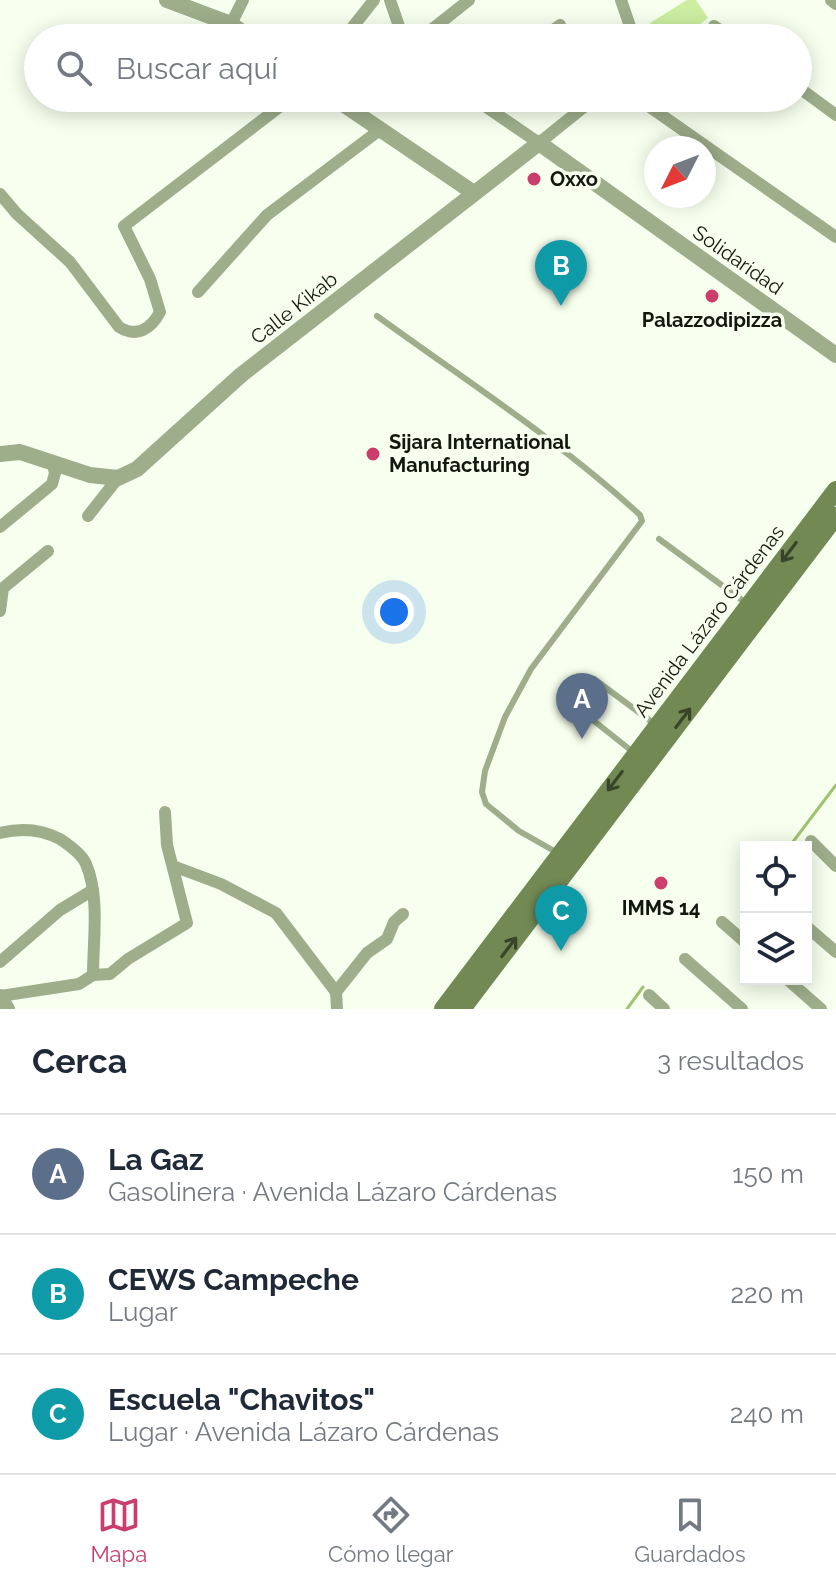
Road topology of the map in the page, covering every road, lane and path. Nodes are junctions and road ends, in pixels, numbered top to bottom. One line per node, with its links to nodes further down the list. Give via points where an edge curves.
1 (167, 0): 7 (street)
2 (243, 0): 7 (street)
3 (374, 0): 8 (street)
4 (390, 0): 9 (street)
5 (469, 0): 10 (street)
6 (621, 0): 11 (street)
7 (231, 24)
8 (355, 24)
9 (398, 24)
10 (439, 24)
11 (629, 24)
12 (812, 97): 18 (street)
13 (273, 112): 22 (street, via 124,226 160,312 153,325 137,333 119,327 70,262)
14 (355, 112): 19 (street)
15 (490, 112): 20 (street)
16 (578, 112): 20 (street, Calle Kikab)
17 (657, 112): 23 (street)
18 (836, 115)
19 (381, 129): 21 (street); 24 (street, via 267,215)
20 (539, 143): 21 (street, Calle Kikab); 26 (street, Solidaridad)
21 (474, 193): 29 (street, Calle Kikab, via 241,375 137,469)
22 (0, 194)
23 (836, 237)
24 (198, 292)
25 (377, 316): 44 (lane, via 576,461 640,515 642,521 531,669 485,771 486,804)
26 (836, 355)
27 (0, 454): 28 (street, via 20,452)
28 (52, 461): 29 (street, via 90,475); 33 (street, via 52,484)
29 (118, 478): 31 (street)
30 (836, 490): 36 (main road, Avenida Lázaro Cárdenas, one-way to 36)
31 (88, 516)
32 (836, 516): 41 (main road, Avenida Lázaro Cárdenas, one-way to 32)
33 (0, 527)
34 (659, 539): 36 (lane)
35 (48, 551): 37 (street, via 3,588)
36 (748, 605): 38 (main road, Avenida Lázaro Cárdenas)
37 (0, 611)
38 (657, 725): 39 (main road, Avenida Lázaro Cárdenas); 39 (lane, via 594,679 574,705)
39 (635, 755): 41 (main road, Avenida Lázaro Cárdenas, one-way to 41)
40 (165, 812): 45 (street)
41 (601, 812): 44 (main road, Avenida Lázaro Cárdenas); 47 (main road, Avenida Lázaro Cárdenas)
42 (0, 833): 48 (street, via 39,831 70,845 85,862)
43 (812, 842): 46 (street)
44 (560, 854): 47 (main road, Avenida Lázaro Cárdenas)
45 (173, 866): 56 (street, via 187,923 110,974); 58 (street, via 276,913)
46 (836, 866)
47 (548, 882): 63 (main road, Avenida Lázaro Cárdenas); 64 (main road, Avenida Lázaro Cárdenas, one-way to 47)
48 (93, 890): 55 (street, via 60,910); 56 (street)
49 (403, 914): 58 (street, via 387,939 367,953)
50 (722, 922): 52 (street)
51 (812, 931): 53 (street)
52 (740, 938)
53 (836, 952)
54 (685, 959): 66 (street)
55 (0, 962)
56 (93, 975): 60 (street, via 79,984)
57 (794, 985): 67 (street)
58 (336, 992): 62 (street)
59 (649, 995): 65 (street)
60 (0, 997): 61 (street)
61 (7, 1009)
62 (337, 1009)
63 (443, 1009)
64 (462, 1009)
65 (664, 1009)
66 (742, 1009)
67 (821, 1009)

